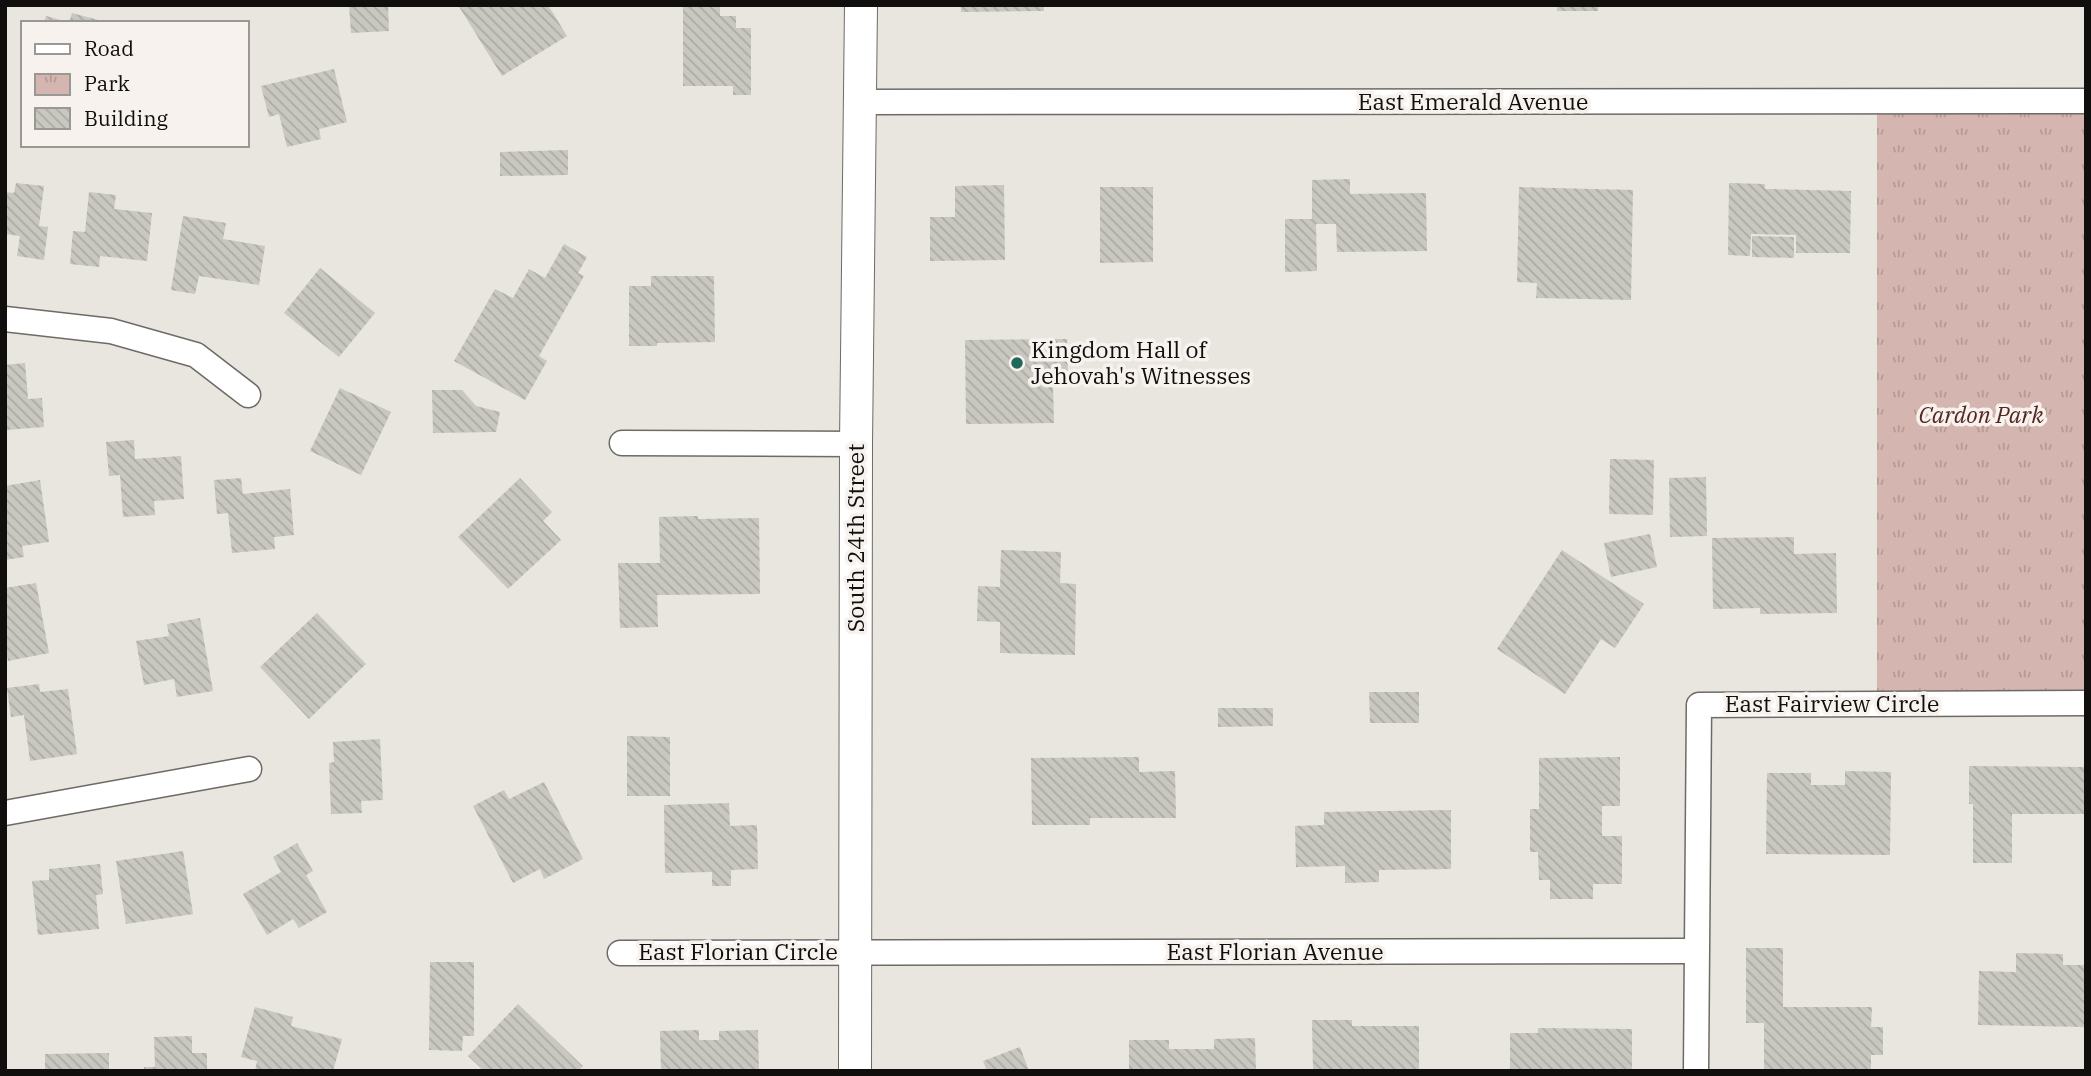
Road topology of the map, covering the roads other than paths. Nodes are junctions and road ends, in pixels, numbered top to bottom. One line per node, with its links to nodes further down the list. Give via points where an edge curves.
1 (862, 5): 3 (street, South 24th Street)
2 (2086, 101): 3 (street, East Emerald Avenue)
3 (860, 102): 7 (street, South 24th Street)
4 (5, 319): 5 (street, via 111,331 196,355)
5 (248, 395)
6 (622, 443): 7 (street)
7 (856, 444): 12 (street, South 24th Street)
8 (2086, 704): 11 (street, East Fairview Circle, via 1699,705)
9 (248, 769): 10 (street)
10 (5, 813)
11 (1696, 951): 12 (street, East Florian Avenue); 15 (street)
12 (855, 952): 13 (street, East Florian Circle); 14 (street, South 24th Street)
13 (620, 953)
14 (855, 1071)
15 (1696, 1071)

